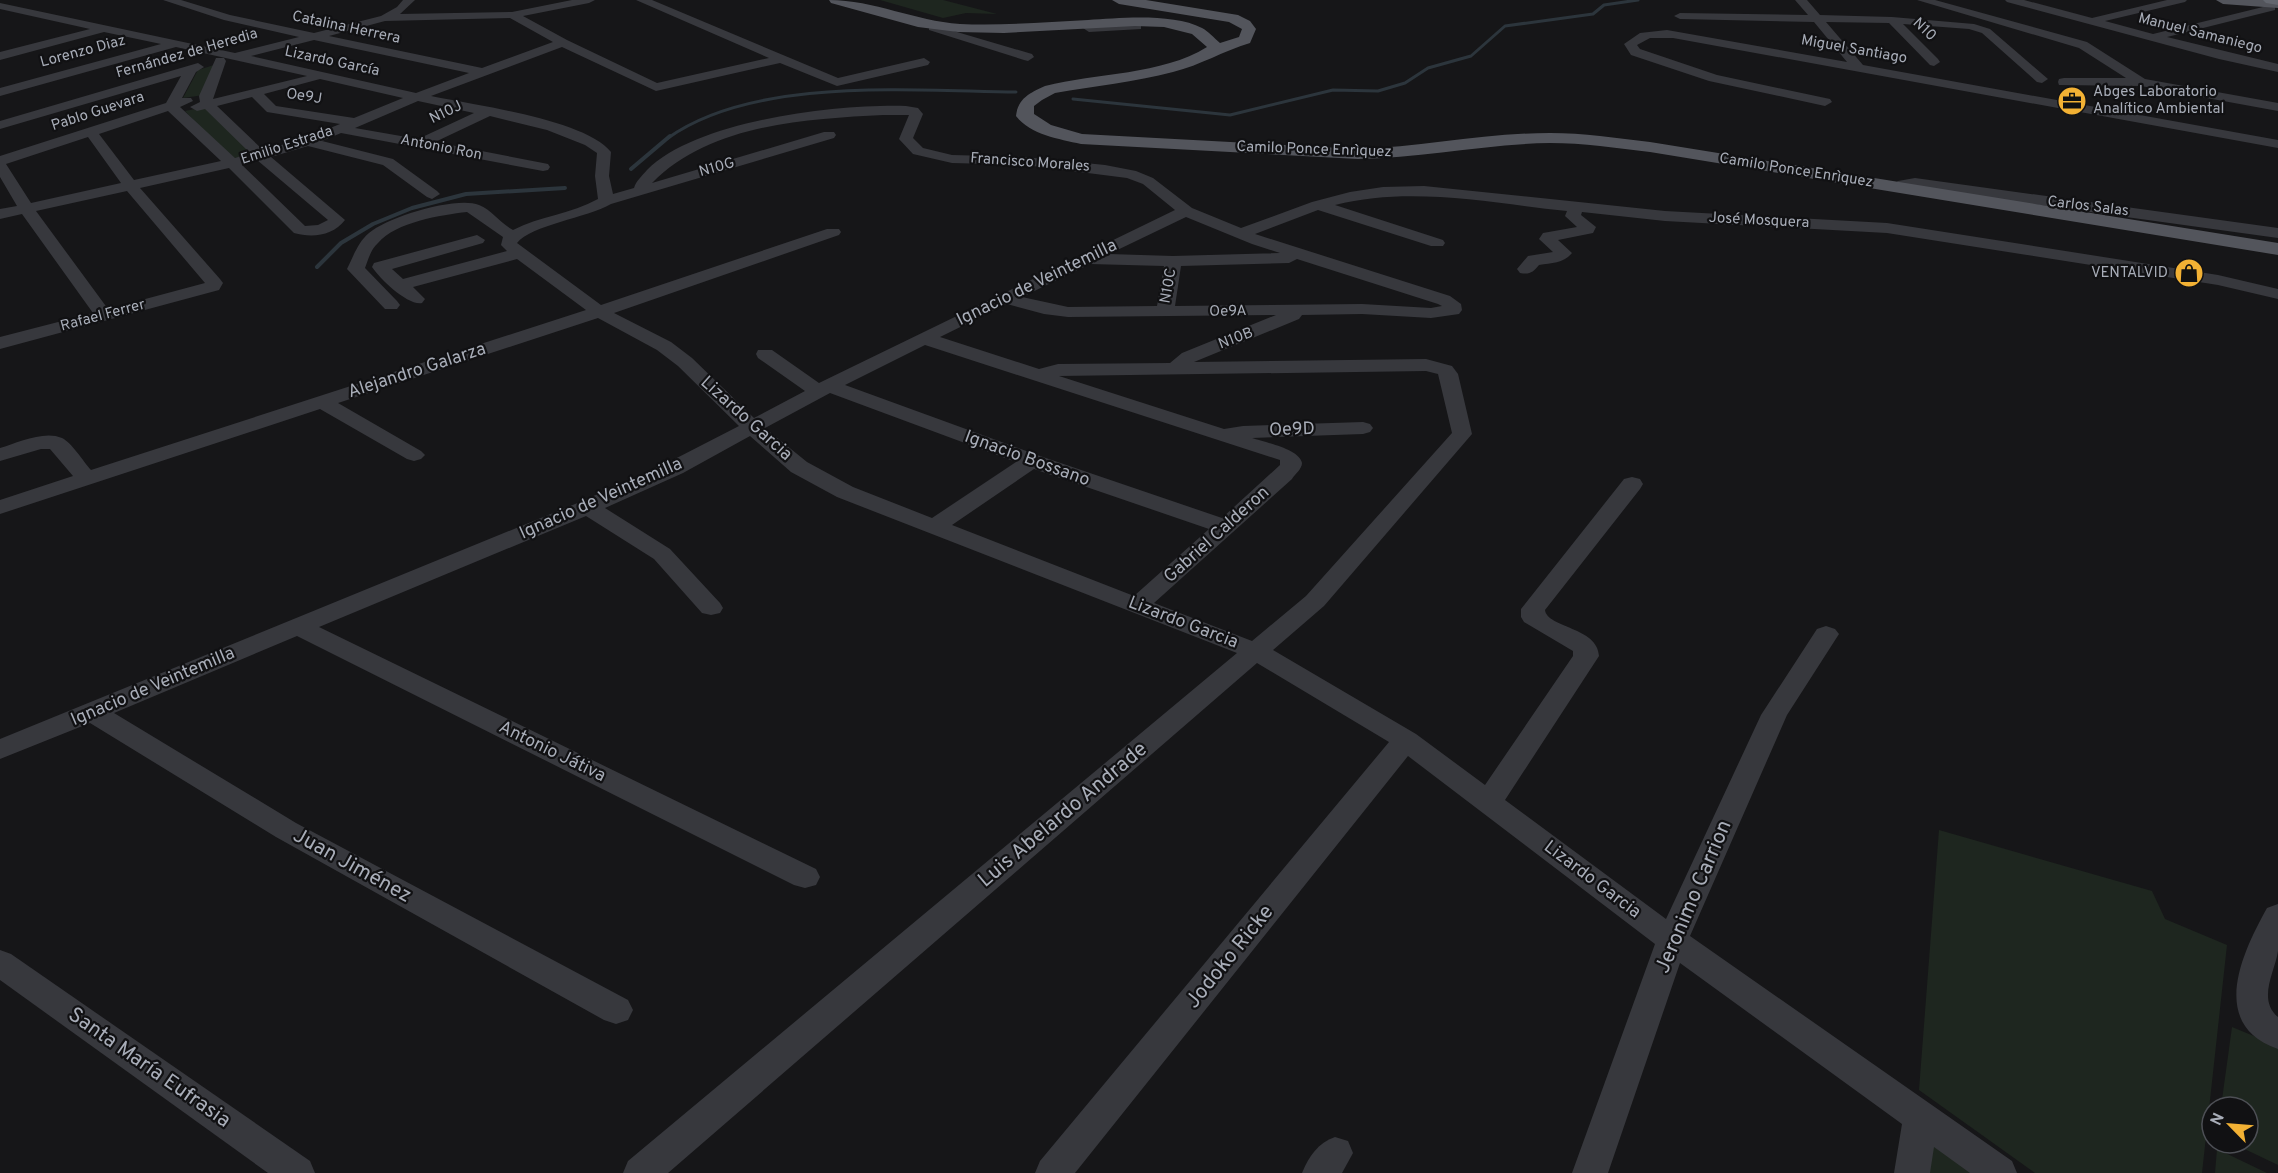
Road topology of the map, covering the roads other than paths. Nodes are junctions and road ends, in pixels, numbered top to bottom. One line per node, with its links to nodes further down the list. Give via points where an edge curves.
1 (169, 0): 28 (street, Catalina Herrera, via 228,18)
2 (409, 0): 16 (street)
3 (589, 0): 14 (street)
4 (642, 0): 36 (street)
5 (836, 0): 22 (main road)
6 (1119, 0): 27 (main road, via 1233,18)
7 (1800, 0): 17 (street)
8 (1923, 0): 48 (street, via 2083,45)
9 (2011, 0): 20 (street, Manuel Samaniego)
10 (2181, 0): 20 (street)
11 (2223, 0): 12 (main road)
12 (2275, 3): 29 (street)
13 (0, 6): 19 (street, Lizardo García)
14 (512, 15): 16 (street); 30 (street)
15 (1680, 16): 17 (street)
16 (385, 18): 28 (street, Fernández de Heredia)
17 (1816, 19): 18 (street); 39 (street)
18 (1892, 20): 38 (street, N10); 46 (street, via 1950,23 1986,31)
19 (70, 21): 25 (street, Lizardo García); 26 (street)
20 (2091, 21): 29 (street, Manuel Samaniego)
21 (1090, 23): 23 (main road); 27 (main road, via 1150,17 1221,30); 32 (main road, via 1178,26 1203,34)
22 (935, 26): 23 (main road); 34 (street)
23 (1039, 27): 24 (street)
24 (1137, 27)
25 (104, 28): 31 (street, Lizardo García); 33 (street)
26 (40, 29)
27 (1250, 29): 32 (main road, via 1245,40)
28 (313, 36): 35 (street, Fernández de Heredia); 43 (street, Catalina Herrera)
29 (2152, 38): 40 (street, Manuel Samaniego)
30 (563, 43): 36 (street, via 656,87); 43 (street, Emilio Estrada)
31 (175, 44): 35 (street, Lizardo García); 45 (street, Lorenzo Diaz)
32 (1217, 48): 71 (main road, Camilo Ponce Enrìquez, via 1202,58 1170,68 1051,89 1026,105 1025,116 1044,129 1081,139 1333,153 1400,153 1530,139 1590,140)
33 (0, 56)
34 (1028, 57)
35 (226, 59): 42 (street, Fernández de Heredia); 44 (street, Lizardo García); 53 (street)
36 (780, 59): 37 (street, via 837,82)
37 (924, 62)
38 (1934, 62)
39 (1858, 67): 54 (street, Miguel Santiago, via 1663,33 1638,37 1630,44 1635,52 1695,72); 65 (street, Miguel Santiago)
40 (2278, 68)
41 (8, 69): 45 (street)
42 (191, 69): 51 (street, Fernández de Heredia); 56 (street)
43 (483, 72): 52 (street, Emilio Estrada)
44 (320, 76): 50 (street, Pablo Guevara); 52 (street, Lizardo García)
45 (49, 79): 49 (street, Lorenzo Diaz); 51 (street)
46 (2042, 79)
47 (2064, 82): 48 (street)
48 (2141, 82): 55 (street)
49 (0, 92)
50 (255, 93): 53 (street, Pablo Guevara); 58 (street, Oe9J, via 272,109)
51 (109, 94): 59 (street, Fernández de Heredia)
52 (416, 97): 57 (street, Lizardo García); 58 (street, Emilio Estrada)
53 (207, 100): 56 (street, Pablo Guevara); 66 (street)
54 (1825, 102)
55 (2278, 107)
56 (173, 108): 61 (street, Pablo Guevara); 68 (street)
57 (486, 113): 64 (street, N10J); 74 (street, Lizardo García, via 595,144 604,152)
58 (354, 122): 60 (street, Emilio Estrada)
59 (0, 125)
60 (340, 129): 63 (street, Emilio Estrada); 64 (street, Antonio Ron)
61 (90, 131): 67 (street, Pablo Guevara); 70 (street)
62 (829, 135): 72 (street, N10G)
63 (308, 142): 66 (street, Emilio Estrada); 73 (street, via 388,162)
64 (420, 144): 69 (street, Antonio Ron)
65 (2278, 144)
66 (261, 156): 68 (street, Emilio Estrada); 68 (street, via 336,220 333,225 300,230)
67 (0, 163): 77 (street)
68 (232, 164): 70 (street, Emilio Estrada)
69 (543, 167)
70 (130, 185): 77 (street, Emilio Estrada); 101 (street, Rafael Ferrer, via 214,283 206,289)
71 (1898, 187): 82 (street, Carlos Salas, via 1915,183); 86 (main road, Camilo Ponce Enrìquez)
72 (642, 190): 74 (street, N10G); 78 (street, Francisco Morales, via 644,182 669,159 703,142 746,129 829,114 906,110 916,114 906,139 918,151 952,159 1025,161 1131,174 1148,181)
73 (432, 194)
74 (606, 201): 83 (street)
75 (1318, 205): 76 (street, José Mosquera, via 1383,192 1424,191); 81 (street, José Mosquera); 85 (street)
76 (1577, 206): 91 (street, via 1573,216 1587,230 1549,236 1550,243 1564,253 1534,260); 93 (street, José Mosquera, via 1714,220 1903,230 2218,280)
77 (26, 208): 79 (street, Emilio Estrada); 101 (street)
78 (1186, 211): 81 (street, Francisco Morales); 89 (street, Ignacio de Veintemilla)
79 (0, 214)
80 (833, 232): 99 (street, Alejandro Galarza)
81 (1242, 233): 88 (street, Francisco Morales)
82 (2278, 234)
83 (514, 235): 87 (street, via 509,245); 96 (street, via 500,231 486,216 468,207 389,228 367,245 356,269)
84 (477, 240): 92 (street, via 380,267)
85 (1437, 243)
86 (2278, 251)
87 (519, 253): 92 (street); 99 (street, Lizardo Garcia)
88 (1301, 255): 90 (street, via 1283,259); 98 (street, Francisco Morales, via 1444,300 1452,304)
89 (1088, 258): 90 (street); 95 (street, Ignacio de Veintemilla)
90 (1173, 261): 100 (street, N10C)
91 (1526, 268)
92 (399, 285): 94 (street)
93 (2278, 294)
94 (416, 298)
95 (1005, 298): 100 (street, Oe9A, via 1068,312); 102 (street, Ignacio de Veintemilla)
96 (391, 304)
97 (1297, 310): 98 (street, Oe9A); 100 (street, Oe9A); 105 (street, N10B, via 1285,320 1189,357)
98 (1453, 310)
99 (598, 312): 108 (street, Alejandro Galarza); 109 (street, Lizardo Garcia, via 664,346)
100 (1165, 312)
101 (104, 316): 103 (street, Rafael Ferrer)
102 (923, 338): 106 (street); 107 (street, Ignacio de Veintemilla)
103 (0, 343)
104 (765, 354): 107 (street, Ignacio Bossano)
105 (1175, 368): 106 (street, via 1058,370); 125 (street, Luis Abelardo Andrade, via 1406,365 1436,367 1448,374 1462,434 1315,601)
106 (1041, 375): 111 (street)
107 (824, 389): 109 (street, Ignacio de Veintemilla); 114 (street, Ignacio Bossano)
108 (321, 402): 113 (street); 115 (street, Alejandro Galarza)
109 (753, 428): 118 (street, Ignacio de Veintemilla); 119 (street, Lizardo Garcia, via 808,472 845,492)
110 (1363, 428): 111 (street, Oe9D)
111 (1221, 436): 120 (street, Gabriel Calderon, via 1292,460 1284,474)
112 (0, 455): 115 (street, via 40,443 56,443)
113 (414, 455)
114 (1032, 461): 119 (street); 120 (street, Ignacio Bossano)
115 (87, 479): 117 (street, Alejandro Galarza)
116 (1632, 484): 129 (street, via 1533,609 1533,617 1542,624 1579,641 1586,656)
117 (0, 507)
118 (588, 507): 122 (street, via 662,554); 123 (street, Ignacio de Veintemilla)
119 (934, 527): 121 (street, Lizardo Garcia)
120 (1226, 527): 121 (street, Gabriel Calderon)
121 (1137, 606): 125 (street, Lizardo Garcia)
122 (711, 608)
123 (298, 627): 126 (street, Ignacio de Veintemilla); 130 (street, Antonio Játiva)
124 (1826, 634): 132 (street, Jeronimo Carrion, via 1774,715)
125 (1257, 652): 127 (street, Lizardo Garcia); 138 (street, Luis Abelardo Andrade)
126 (94, 713): 128 (street, Ignacio de Veintemilla); 134 (street, Juan Jiménez, via 286,830)
127 (1406, 740): 129 (street, Lizardo Garcia); 139 (street, Jodoko Ricke)
128 (0, 750)
129 (1489, 802): 132 (street, Lizardo Garcia)
130 (805, 877)
131 (2278, 916): 135 (street, via 2253,979 2251,1003 2261,1023)
132 (1672, 940): 136 (street, Lizardo Garcia); 140 (street, Jeronimo Carrion)
133 (5, 974): 137 (street, Santa María Eufrasia)
134 (616, 1010)
135 (2278, 1035)
136 (1922, 1118): 141 (street); 142 (street, Lizardo Garcia)
137 (297, 1173)
138 (641, 1173)
139 (1053, 1173)
140 (1590, 1173)
141 (1912, 1173)
142 (1999, 1173)

